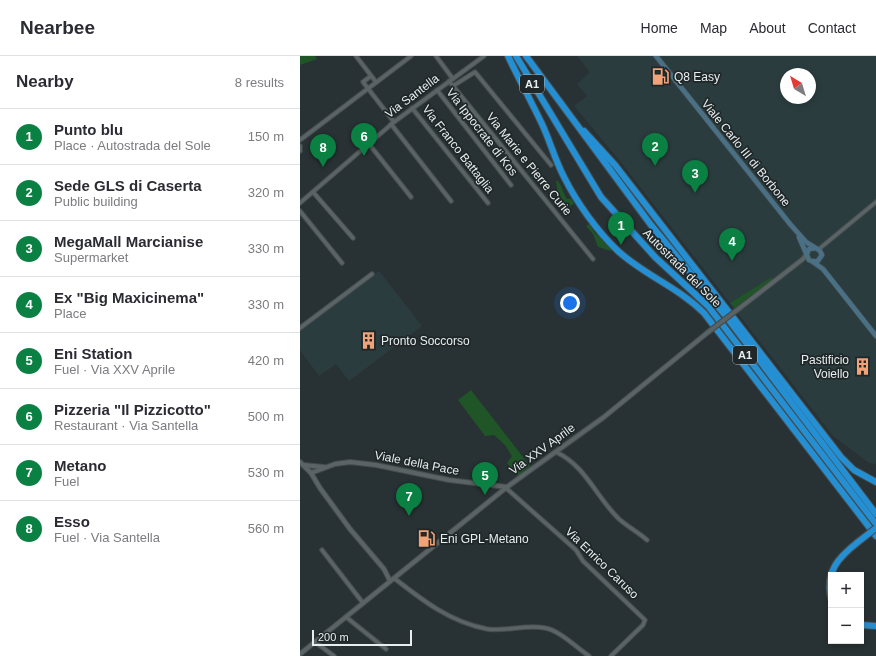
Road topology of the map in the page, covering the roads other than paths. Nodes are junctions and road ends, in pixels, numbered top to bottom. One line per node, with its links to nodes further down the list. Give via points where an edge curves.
1 (356, 56): 9 (street)
2 (411, 56): 11 (street)
3 (436, 56): 10 (street, Via Marie e Pierre Curie)
4 (484, 56): 10 (street, Via Santella)
5 (508, 56): 54 (highway, via 542,124 564,177 594,224 638,267 677,290 704,313)
6 (516, 56): 51 (highway, Autostrada del Sole / A1, via 601,197 655,257 708,306)
7 (526, 56): 16 (highway, Autostrada del Sole / A1)
8 (656, 56): 31 (main road, Viale Carlo III di Borbone)
9 (371, 76): 11 (street); 13 (street, via 363,82)
10 (451, 80): 12 (street, Via Marie e Pierre Curie); 14 (street, Via Santella)
11 (376, 82): 13 (street)
12 (453, 86): 22 (street, via 475,72); 36 (street, Via Marie e Pierre Curie)
13 (368, 88): 17 (street); 18 (street)
14 (437, 90): 15 (street, Via Santella); 23 (street, Via Ippocrate di Kos)
15 (412, 108): 17 (street, Via Santella); 29 (street, Via Franco Battaglia)
16 (574, 122): 48 (highway, via 615,165 841,457 854,470); 50 (highway, Autostrada del Sole / A1)
17 (392, 123): 19 (street, Via Santella); 26 (street)
18 (300, 140)
19 (368, 144): 24 (street, Via Santella); 25 (street)
20 (300, 146): 21 (street)
21 (300, 151)
22 (551, 165)
23 (511, 185)
24 (313, 192): 28 (street, Via Santella); 32 (street)
25 (411, 197)
26 (451, 201)
27 (876, 202): 33 (street)
28 (300, 203)
29 (488, 203)
30 (300, 211): 37 (street)
31 (790, 224): 33 (main road, Viale Carlo III di Borbone, via 806,242); 34 (main road, Viale Carlo III di Borbone)
32 (353, 238)
33 (816, 248): 34 (main road, via 809,249); 35 (main road, Viale Carlo III di Borbone)
34 (807, 254): 38 (main road, Viale Carlo III di Borbone); 39 (street, Via XXV Aprile)
35 (821, 257): 38 (main road, via 819,261); 41 (main road, Viale Carlo III di Borbone, via 822,264)
36 (593, 259)
37 (342, 262)
38 (812, 262): 39 (street, Via XXV Aprile); 41 (main road, Viale Carlo III di Borbone)
39 (798, 264): 44 (street, Via XXV Aprile, bridge)
40 (372, 274): 42 (street)
41 (832, 279): 43 (main road, Viale Carlo III di Borbone)
42 (300, 328)
43 (876, 336)
44 (556, 452): 49 (street, Via XXV Aprile); 55 (street, via 578,466 620,519)
45 (302, 463): 46 (street); 47 (street)
46 (325, 467): 47 (street); 49 (street, Viale della Pace, via 343,462 362,463 449,480)
47 (311, 473): 60 (street, via 350,529)
48 (876, 482)
49 (506, 487): 60 (street, Via XXV Aprile); 71 (street, Via Enrico Caruso, via 576,550 583,561 645,620)
50 (876, 514)
51 (876, 524)
52 (876, 528): 56 (highway, bridge)
53 (876, 532): 56 (highway, bridge)
54 (876, 536)
55 (646, 540)
56 (859, 543): 58 (highway, via 835,564); 59 (highway, via 842,559)
57 (322, 550): 61 (street)
58 (833, 572)
59 (836, 572)
60 (392, 579): 61 (street, Via XXV Aprile); 70 (street, via 433,608 458,620 487,628 546,628)
61 (363, 603): 62 (street, Via XXV Aprile)
62 (346, 617): 66 (street, Via XXV Aprile); 67 (street)
63 (864, 626): 65 (highway)
64 (864, 628): 65 (highway)
65 (876, 628)
66 (315, 642): 68 (street, Via XXV Aprile); 69 (street)
67 (386, 649)
68 (300, 654)
69 (334, 656)
70 (589, 656)
71 (612, 656)

